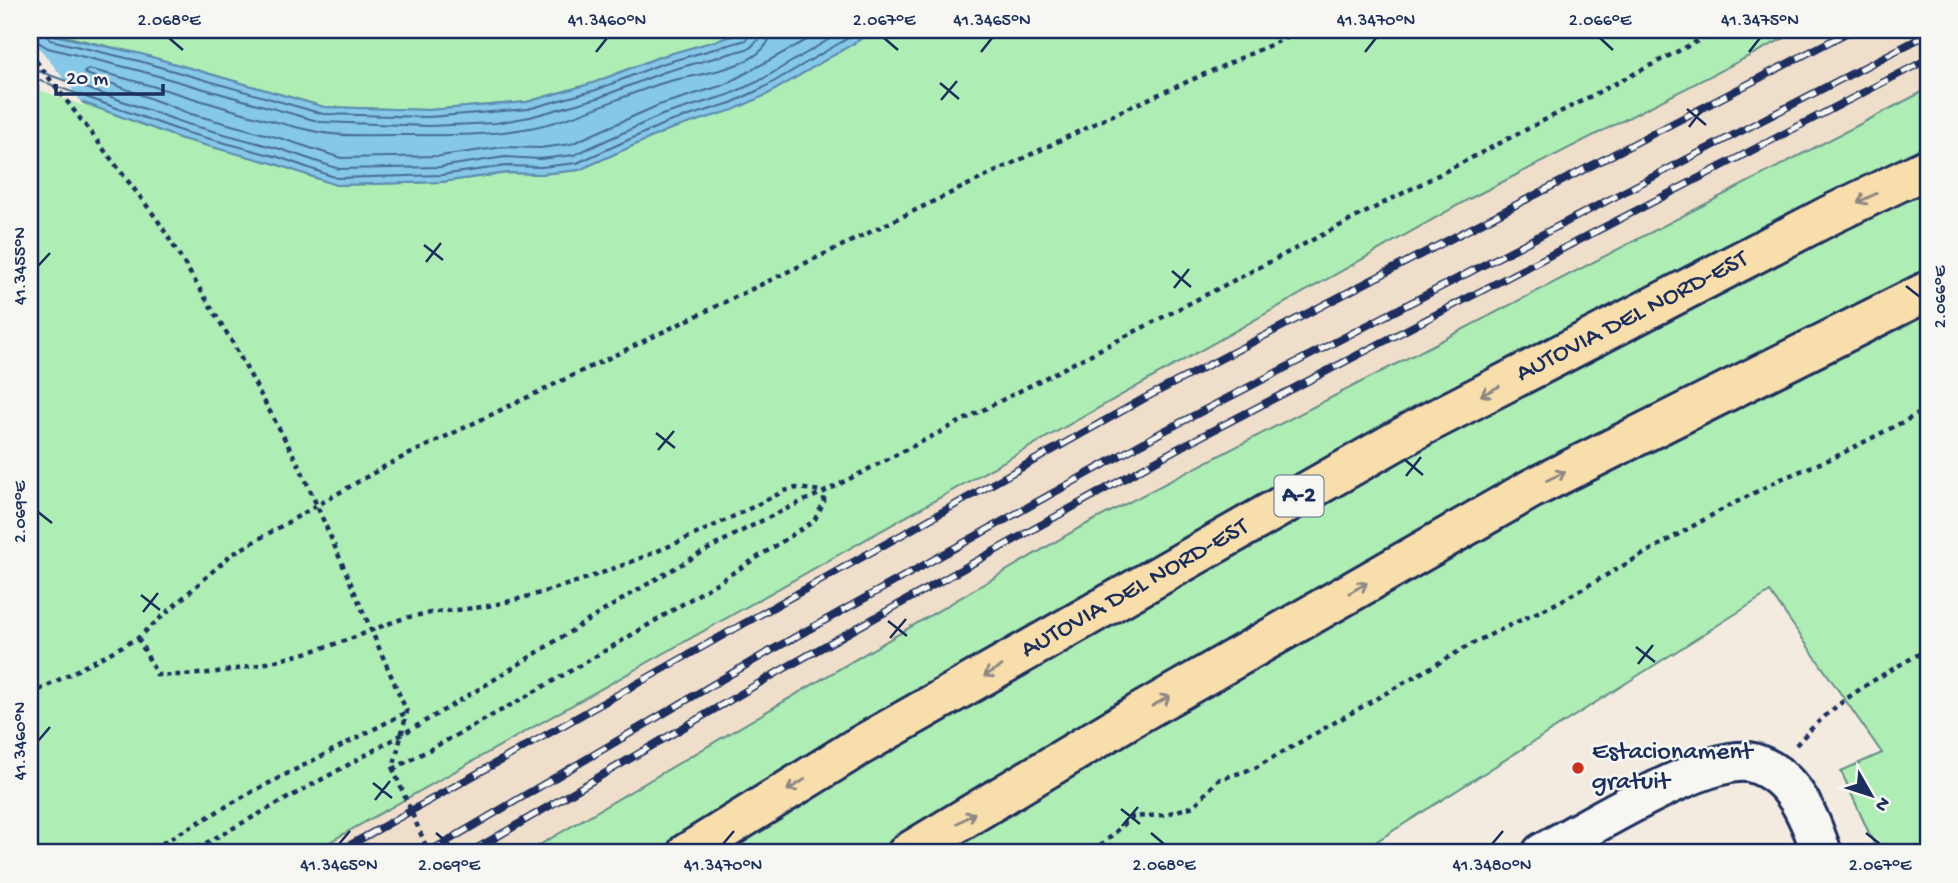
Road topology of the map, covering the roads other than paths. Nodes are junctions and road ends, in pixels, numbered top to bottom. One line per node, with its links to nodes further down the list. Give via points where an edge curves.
1 (1928, 168): 3 (highway, AUTOVIA DEL NORD-EST / A-2, one-way to 3, via 1424,425 856,748)
2 (1928, 291): 4 (highway, one-way to 2, via 1136,715 1531,489)
3 (687, 853)
4 (907, 853)
5 (1542, 853): 6 (street, via 1693,774 1726,763 1751,762 1773,772 1798,797)
6 (1822, 853)

